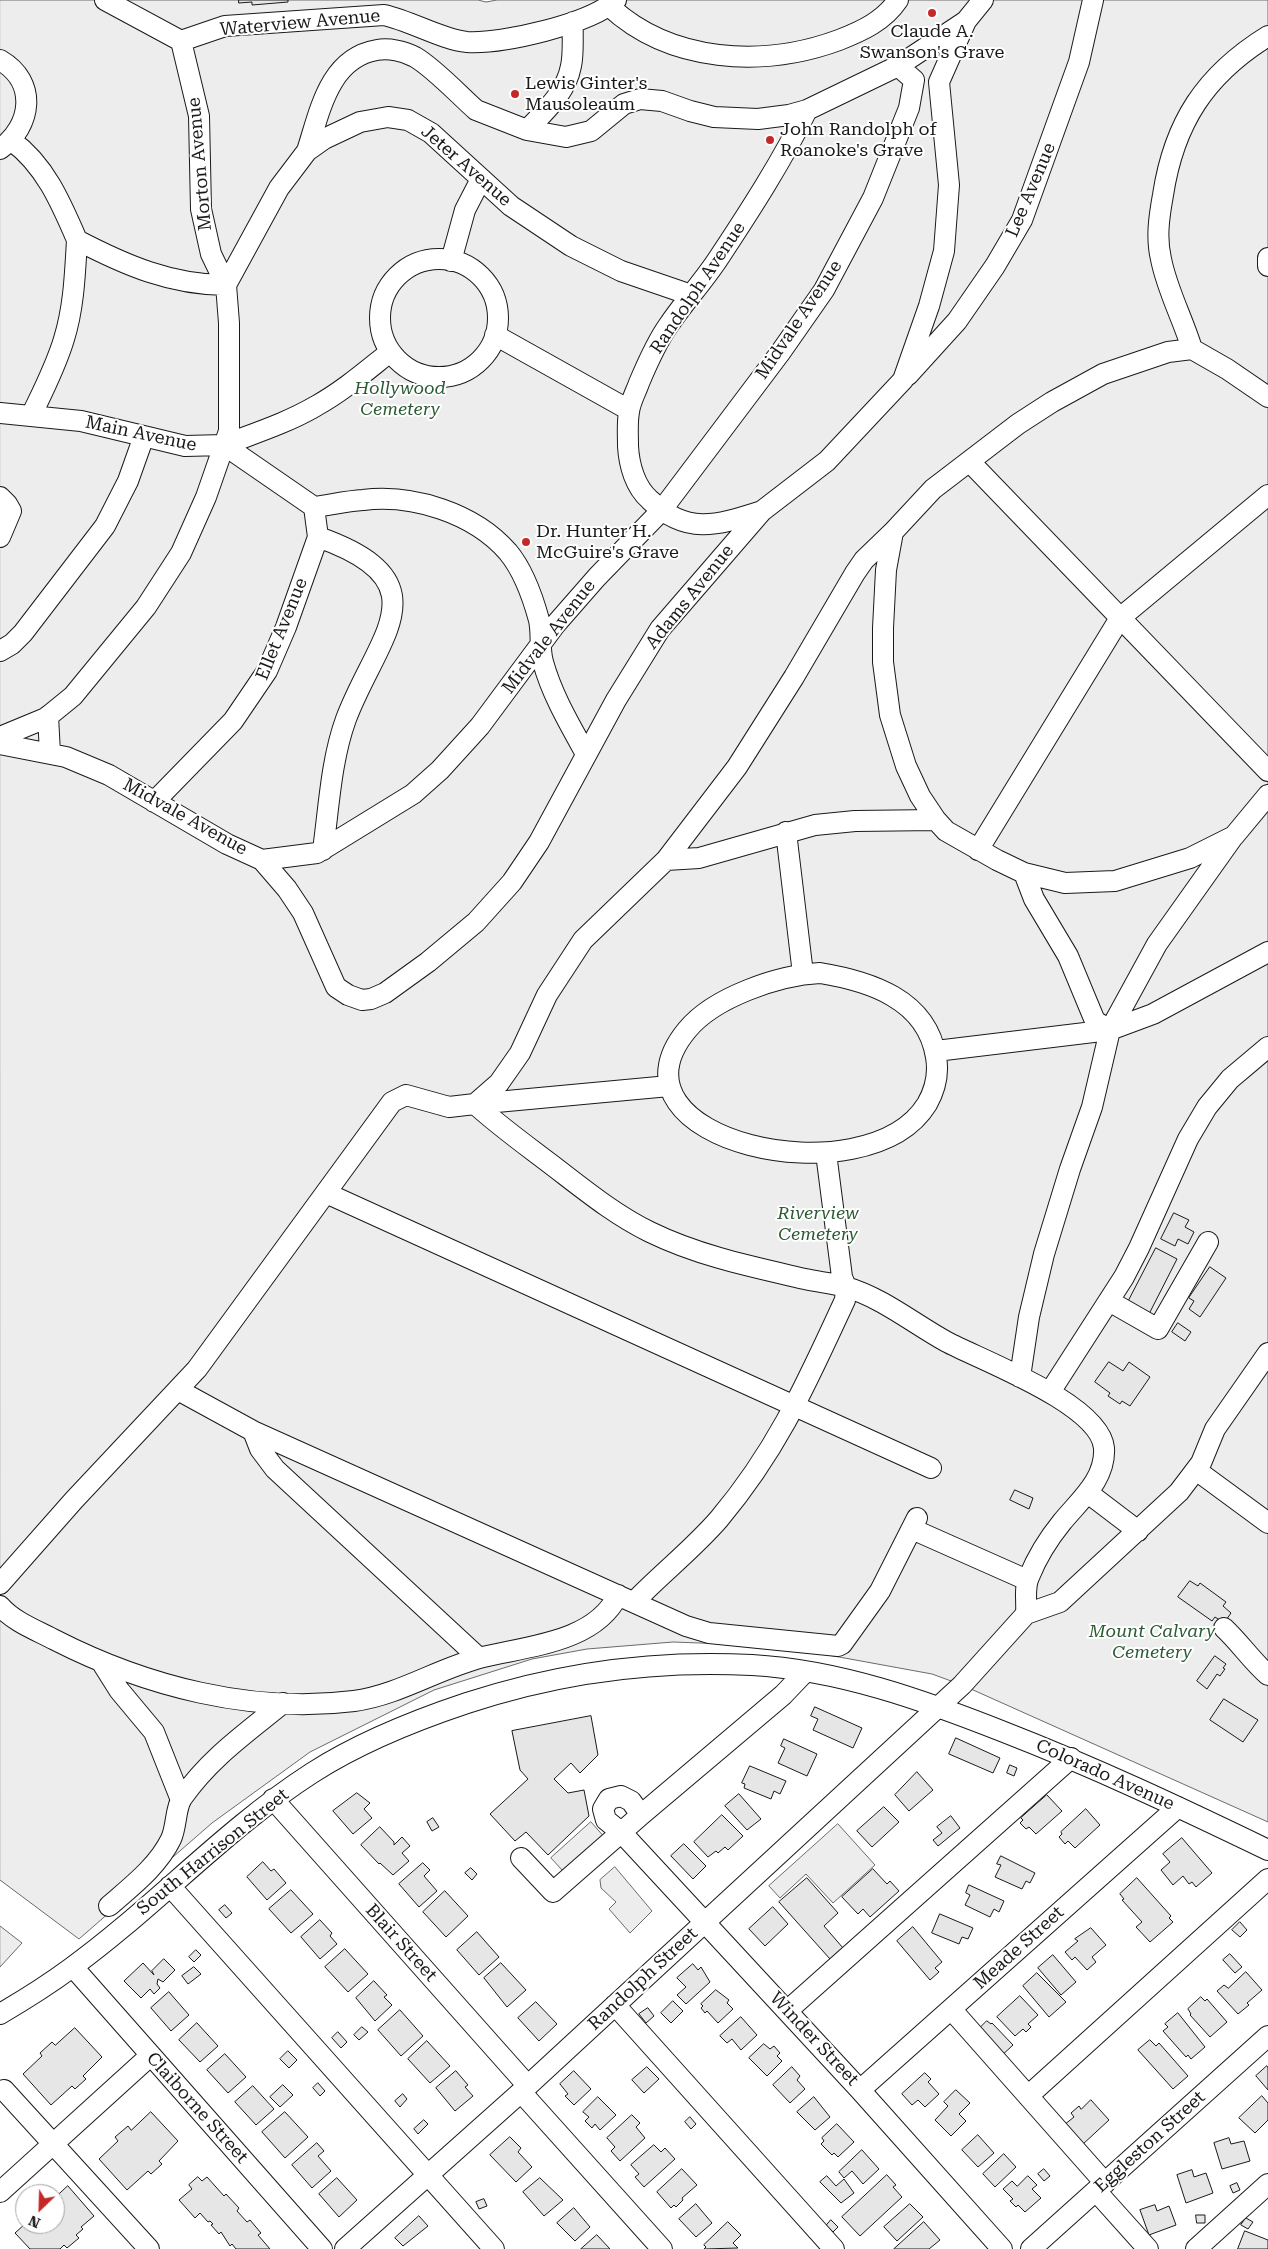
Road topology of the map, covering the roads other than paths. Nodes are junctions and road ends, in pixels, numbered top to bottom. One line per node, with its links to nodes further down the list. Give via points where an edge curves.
1 (105, 0): 9 (street)
2 (898, 0): 5 (street, via 882,18 850,36 808,50 762,56 719,55 680,47 644,33)
3 (984, 0): 6 (street)
4 (1093, 0): 28 (street, Lee Avenue, via 1079,62 1022,220 957,321)
5 (612, 3): 7 (street, Waterview Avenue)
6 (966, 21): 11 (street); 13 (street, Adams Avenue)
7 (573, 22): 9 (street, Waterview Avenue, via 510,38 467,42 384,15 225,26); 15 (street, via 572,65 568,78 553,103)
8 (1268, 36): 26 (street, via 1227,66 1201,95 1185,120 1168,166 1158,226 1160,258)
9 (181, 41): 23 (street, Morton Avenue, via 199,116 202,216 211,254)
10 (0, 60): 16 (street, via 13,70 26,94 25,119)
11 (898, 66): 12 (street); 14 (street)
12 (914, 80): 13 (street); 39 (street, Midvale Avenue, via 909,108 873,198 824,290)
13 (939, 82): 28 (street, Adams Avenue, via 949,185 945,244 929,306)
14 (807, 110): 15 (street, via 768,118 736,119 708,116 662,101 640,99 624,104 584,135 566,137); 24 (street, Randolph Avenue, via 752,208)
15 (527, 130): 17 (street, via 476,110 413,56 381,50 356,57 339,70 327,93)
16 (6, 145): 19 (street, via 29,155 59,200)
17 (307, 151): 18 (street, Jeter Avenue, via 360,122 402,118 430,133); 23 (street, Jeter Avenue, via 279,188)
18 (481, 179): 21 (street, via 465,210); 24 (street, Jeter Avenue, via 511,206 571,246 621,271)
19 (77, 240): 23 (street, via 156,275 190,283); 32 (street, via 73,298 65,338)
20 (1268, 258): 22 (street)
21 (451, 261): 25 (street, via 475,272 487,285 497,309); 27 (street, via 418,263 391,284 383,298 380,315 381,331)
22 (1268, 266)
23 (226, 285): 34 (street, via 230,420)
24 (691, 295): 30 (street, Randolph Avenue, via 667,326 646,365)
25 (496, 335): 27 (street, via 477,364 445,377 420,374 404,366); 30 (street)
26 (1192, 349): 29 (street); 35 (street, via 1168,352 1103,374 1045,406)
27 (390, 352): 34 (street, Main Avenue, via 352,383 316,406)
28 (903, 380): 40 (street, Adams Avenue, via 827,461)
29 (1268, 397)
30 (629, 410): 39 (street, Randolph Avenue, via 628,455 634,479 645,496)
31 (0, 412): 32 (street, Main Avenue)
32 (31, 416): 33 (street, Main Avenue, via 81,421)
33 (144, 436): 34 (street, Main Avenue, via 185,446); 46 (street, via 128,481 105,526 24,633)
34 (224, 445): 38 (street); 47 (street, via 206,497 176,562 131,627 73,696)
35 (970, 462): 41 (street, via 933,489); 44 (street)
36 (1268, 495): 44 (street)
37 (0, 497): 42 (street, via 11,511)
38 (314, 507): 43 (street, Ellet Avenue); 45 (street, via 363,500 406,502 435,507 479,528 507,551 520,570 539,620)
39 (661, 511): 40 (street, Randolph Avenue, via 681,522 696,525 720,523); 45 (street, Midvale Avenue, via 596,577)
40 (762, 512): 51 (street, Adams Avenue, via 654,638)
41 (893, 532): 55 (street, via 883,603 886,694 906,766); 61 (street, via 855,573 759,735)
42 (0, 537)
43 (318, 537): 54 (street, Ellet Avenue, via 282,639 263,678 226,728); 58 (street, via 349,549 374,566 389,587 393,611 389,629 354,700 338,745)
44 (1120, 618): 52 (street); 59 (street)
45 (540, 644): 51 (street, via 554,693); 58 (street, Midvale Avenue, via 480,726 431,779 413,794)
46 (0, 651)
47 (48, 716): 48 (street); 50 (street)
48 (0, 737)
49 (0, 744): 50 (street, Midvale Avenue)
50 (50, 753): 54 (street, Midvale Avenue, via 109,775)
51 (586, 754): 60 (street, Adams Avenue, via 534,852 494,903 455,942 375,998 362,1000 336,987 303,912)
52 (1268, 771)
53 (1268, 794): 57 (street)
54 (154, 802): 60 (street, Midvale Avenue)
55 (936, 820): 56 (street, via 855,821); 59 (street, via 946,831)
56 (786, 832): 61 (street, via 699,858); 64 (street)
57 (1234, 836): 62 (street, via 1190,858 1115,881 1065,883); 65 (street, via 1157,944)
58 (323, 850): 60 (street, Midvale Avenue, via 311,855)
59 (978, 850): 62 (street)
60 (262, 860)
61 (666, 860): 69 (street, via 583,940 547,995 520,1053 499,1083)
62 (1024, 873): 65 (street, via 1034,898 1068,956 1095,1021)
63 (1268, 952): 65 (street, via 1153,1014)
64 (803, 974): 67 (street, via 841,977 886,991 918,1017); 68 (street, via 782,978 723,1002 697,1020 673,1051 667,1077)
65 (1110, 1030): 67 (street); 76 (street, via 1092,1108 1044,1254 1029,1317)
66 (1268, 1047): 74 (street, via 1230,1079 1206,1107 1188,1139 1140,1248)
67 (936, 1051): 70 (street, via 938,1066 934,1089 924,1108 909,1125 874,1143)
68 (669, 1086): 69 (street); 70 (street, via 684,1112 724,1136 783,1150)
69 (475, 1104): 71 (street, via 448,1107 406,1094 392,1102); 73 (street, via 606,1207 654,1234 752,1266)
70 (826, 1153): 73 (street)
71 (326, 1193): 77 (street, via 197,1369); 79 (street)
72 (1208, 1242): 74 (street, via 1158,1329)
73 (846, 1287): 76 (street, via 893,1308 945,1340); 79 (street, via 845,1300)
74 (1109, 1301): 78 (street)
75 (1268, 1353): 82 (street, via 1215,1429)
76 (1020, 1377): 78 (street)
77 (178, 1390): 80 (street); 87 (street)
78 (1050, 1392): 83 (street, via 1098,1429 1104,1445 1103,1466)
79 (796, 1406): 81 (street); 88 (street, via 766,1458 711,1527)
80 (253, 1431): 88 (street); 92 (street, via 260,1449 275,1469)
81 (931, 1468)
82 (1196, 1470): 84 (street); 85 (street, via 1179,1492)
83 (1088, 1493): 85 (street); 86 (street, via 1060,1524)
84 (1268, 1523)
85 (1138, 1532): 90 (street, via 1060,1602)
86 (1027, 1580): 88 (street, via 914,1523 880,1591 846,1641 838,1646 709,1633 686,1626); 90 (street)
87 (0, 1584)
88 (627, 1598): 92 (street, via 581,1630)
89 (0, 1606): 93 (street, via 18,1621)
90 (1026, 1614): 97 (street, Randolph Street)
91 (1224, 1628): 95 (street)
92 (479, 1658): 96 (street, via 392,1692 356,1701)
93 (102, 1662): 96 (street, via 196,1691); 100 (street, via 119,1690 154,1732)
94 (806, 1672): 97 (street, South Harrison Street, via 874,1686); 99 (street, South Harrison Street, via 753,1665 672,1665 586,1673 504,1691 421,1719 359,1746 314,1771); 102 (street)
95 (1268, 1675)
96 (283, 1703): 100 (street, via 215,1758)
97 (939, 1706): 98 (street, Colorado Avenue); 109 (street, Randolph Street)
98 (1071, 1758): 101 (street, Colorado Avenue); 113 (street)
99 (274, 1799): 107 (street, South Harrison Street, via 228,1834); 117 (street, Blair Street)
100 (181, 1800): 108 (street, via 168,1846 154,1864)
101 (1178, 1807): 104 (street, Colorado Avenue); 112 (street, Meade Street)
102 (641, 1815): 103 (street); 103 (street, via 626,1798 609,1798 603,1815)
103 (622, 1833): 105 (street, via 553,1892); 109 (street, Winder Street)
104 (1268, 1850)
105 (521, 1858)
106 (1268, 1879): 120 (street)
107 (170, 1886): 110 (street, South Harrison Street); 122 (street)
108 (109, 1906)
109 (705, 1921): 111 (street, Randolph Street); 113 (street, Winder Street)
110 (73, 1967): 114 (street, South Harrison Street); 116 (street, Claiborne Street)
111 (615, 2004): 117 (street, Randolph Street); 131 (street)
112 (951, 2009): 119 (street, Meade Street); 120 (street)
113 (787, 2011): 119 (street, Winder Street)
114 (0, 2014)
115 (1268, 2036): 124 (street, Eggleston Street)
116 (150, 2056): 121 (street); 127 (street, Claiborne Street)
117 (524, 2089): 122 (street, Randolph Street); 130 (street, Blair Street)
118 (4, 2090): 121 (street)
119 (860, 2090): 132 (street, Winder Street)
120 (1028, 2096): 124 (street)
121 (54, 2144): 125 (street); 126 (street)
122 (428, 2174): 128 (street, Randolph Street); 129 (street)
123 (1268, 2184): 135 (street)
124 (1100, 2187): 133 (street, Eggleston Street); 134 (street)
125 (0, 2192)
126 (149, 2249)
127 (322, 2249)
128 (344, 2249)
129 (494, 2249)
130 (662, 2249)
131 (834, 2249)
132 (1002, 2249)
133 (1032, 2249)
134 (1148, 2249)
135 (1196, 2249)

